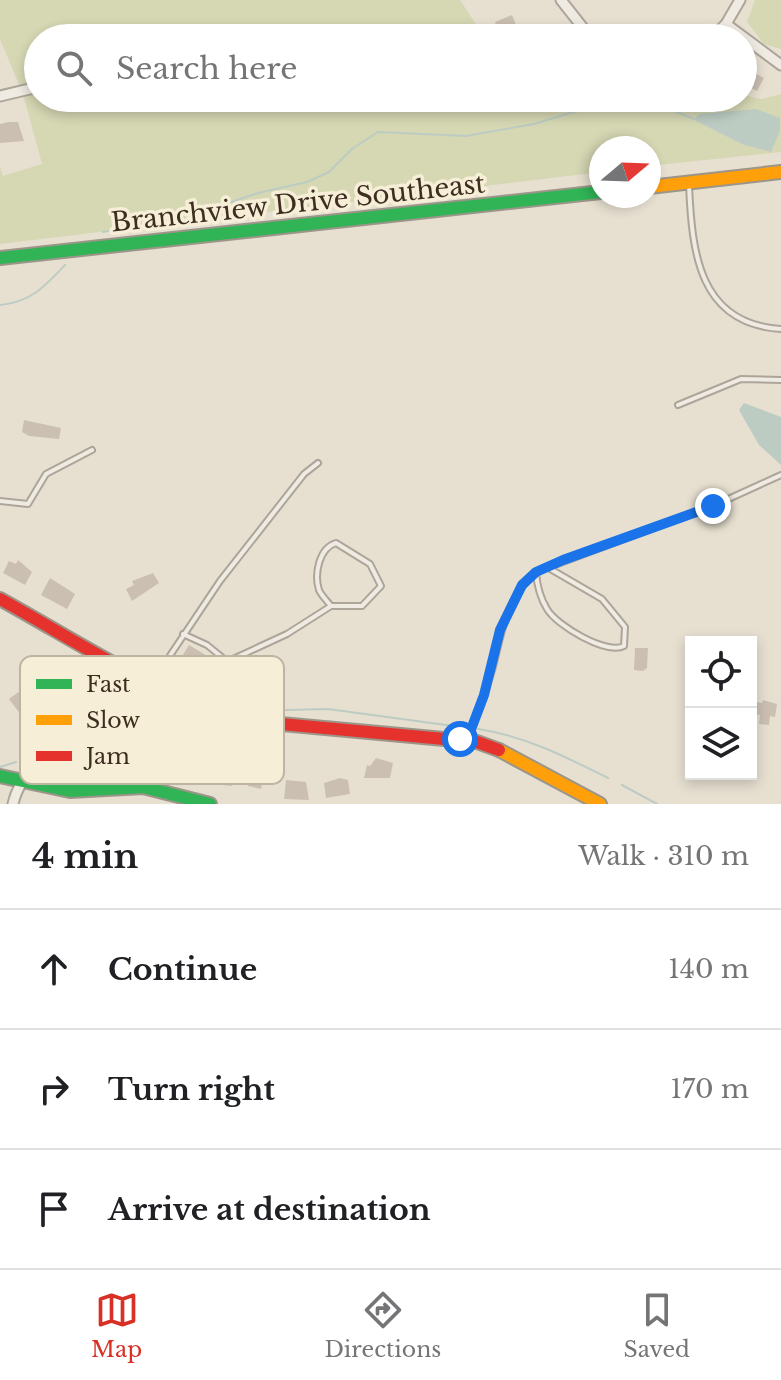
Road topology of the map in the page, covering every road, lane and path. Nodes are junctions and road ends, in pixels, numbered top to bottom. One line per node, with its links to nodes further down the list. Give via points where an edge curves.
1 (561, 0): 3 (street)
2 (740, 0): 4 (street)
3 (580, 24)
4 (726, 24)
5 (757, 47): 6 (street)
6 (781, 65)
7 (24, 90): 8 (street)
8 (0, 96)
9 (781, 172): 10 (street)
10 (688, 182): 11 (street); 14 (lane, via 696,254 716,301 736,320)
11 (661, 185)
12 (589, 193): 13 (street, Branchview Drive Southeast)
13 (0, 258)
14 (781, 329)
15 (781, 380): 16 (lane, via 741,379)
16 (678, 405)
17 (92, 450): 20 (lane, via 46,474 28,504)
18 (318, 463): 25 (lane, via 304,474)
19 (781, 475): 21 (lane)
20 (0, 501)
21 (547, 567): 22 (lane); 22 (lane, via 610,607 625,627 624,646 607,649 562,625 547,609)
22 (536, 572): 31 (lane, via 509,607)
23 (0, 599): 26 (street)
24 (331, 606): 24 (lane, via 362,606 381,586 370,564 336,543 326,548 319,563 319,590); 29 (lane, via 287,634)
25 (183, 634): 27 (lane); 28 (lane)
26 (103, 656)
27 (164, 656)
28 (220, 656)
29 (237, 656)
30 (284, 725): 31 (street)
31 (467, 740): 38 (street, via 496,748)
32 (0, 776): 33 (street)
33 (20, 779)
34 (20, 782): 36 (street)
35 (41, 784): 37 (street, via 70,791 143,787)
36 (13, 804)
37 (210, 804)
38 (600, 804)

